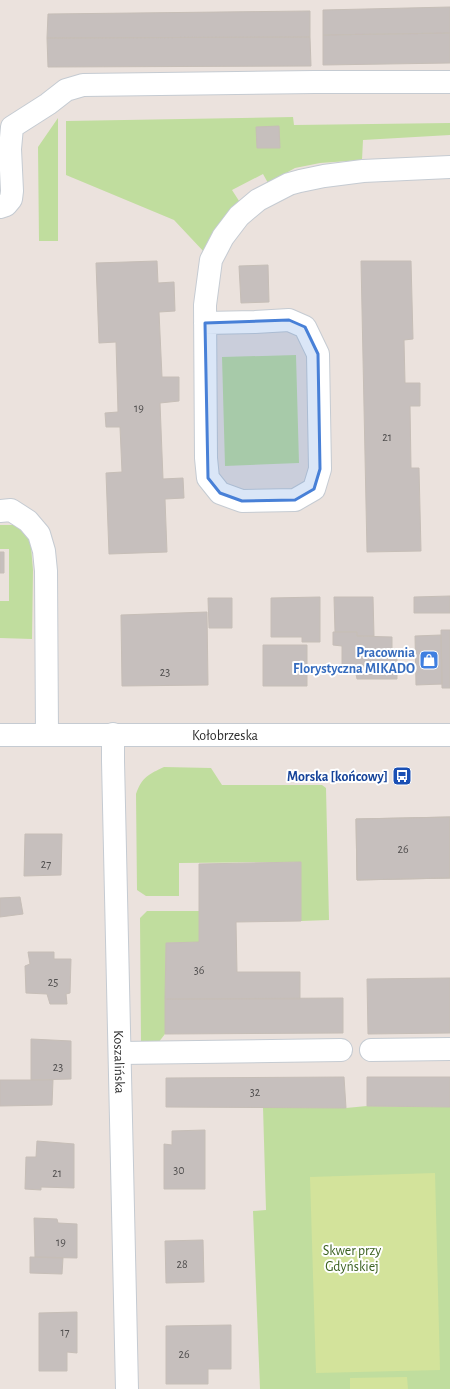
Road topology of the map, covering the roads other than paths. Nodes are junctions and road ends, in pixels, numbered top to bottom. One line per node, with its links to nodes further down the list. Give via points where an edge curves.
1 (450, 82): 2 (street, via 83,85 66,90 48,104)
2 (6, 127): 4 (street, via 12,191 6,205)
3 (450, 167): 5 (street, via 363,171 324,176 289,184 258,200 239,216 223,237 211,260)
4 (0, 207)
5 (205, 323): 5 (street, via 208,478 220,492 242,501 295,500 314,489 320,469 318,354 305,327 289,320)
6 (0, 511): 9 (street, via 12,510 28,520 39,534 44,551)
7 (114, 734): 9 (street, Kołobrzeska); 10 (street, Kołobrzeska); 14 (street, Koszalińska)
8 (0, 735): 9 (street, Kołobrzeska)
9 (48, 735)
10 (450, 735)
11 (450, 1049): 13 (street)
12 (341, 1050): 14 (street)
13 (371, 1050)
14 (120, 1053): 15 (street, Koszalińska)
15 (127, 1389)

